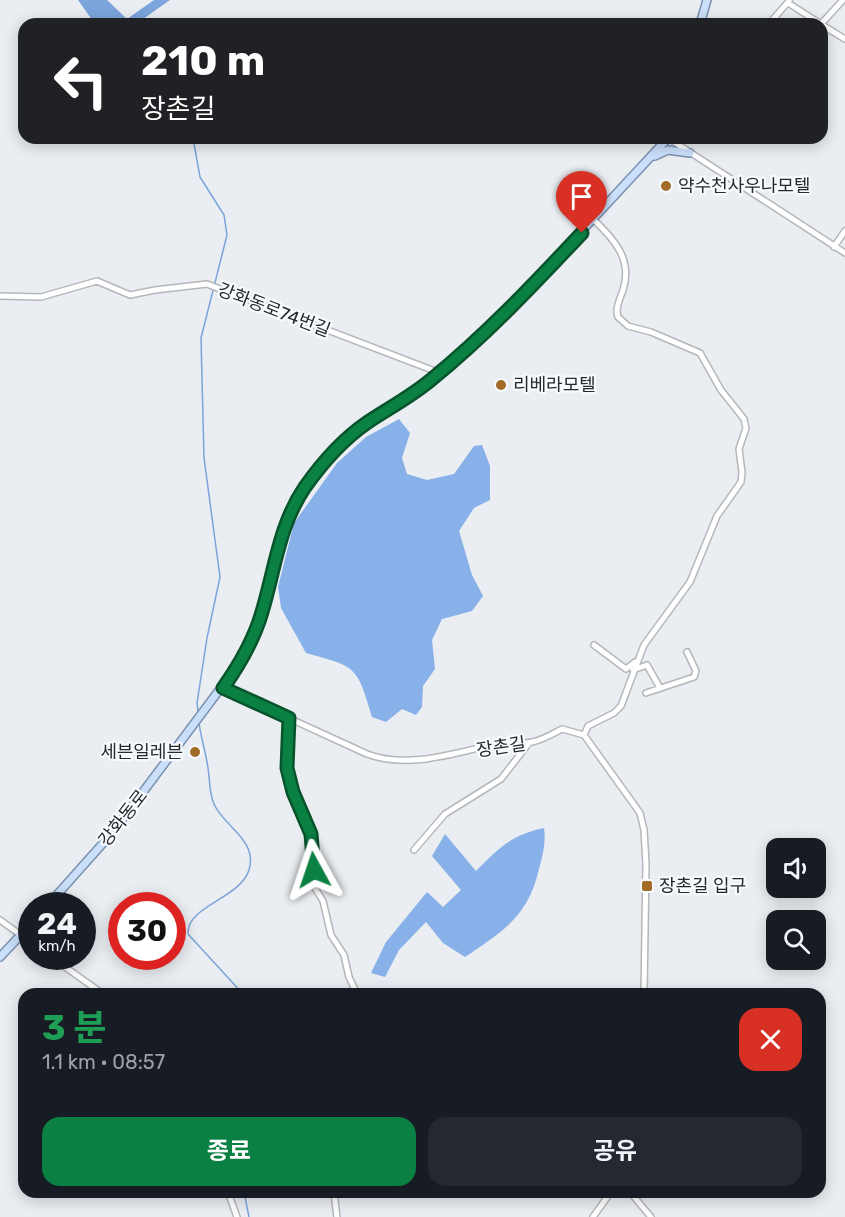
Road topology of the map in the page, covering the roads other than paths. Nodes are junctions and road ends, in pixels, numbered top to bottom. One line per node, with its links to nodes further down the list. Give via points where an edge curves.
1 (707, 0): 4 (main road)
2 (843, 0): 7 (street)
3 (789, 1): 5 (street); 6 (street)
4 (702, 18)
5 (774, 18)
6 (813, 18)
7 (826, 18)
8 (828, 28): 9 (street)
9 (845, 39)
10 (657, 144): 14 (main road)
11 (663, 144): 14 (main road)
12 (677, 144): 13 (street)
13 (690, 153): 14 (main road, via 668,150); 17 (street)
14 (646, 163): 15 (main road)
15 (594, 220): 20 (main road, via 511,307); 23 (street, via 617,244 625,264 618,317 628,326 700,353 746,423 739,449 741,482 720,510 690,582)
16 (845, 231): 17 (street)
17 (834, 247): 18 (street)
18 (845, 253)
19 (0, 296): 20 (street, 강화동로74번길, via 41,297 97,281 130,295 207,284)
20 (440, 373): 25 (main road, via 358,429 305,487 286,522 252,638)
21 (594, 645): 23 (street, via 626,669)
22 (687, 652): 26 (street, via 696,670 694,677)
23 (636, 661): 24 (street)
24 (633, 670): 26 (street, via 647,665); 29 (street, via 618,710 592,723)
25 (223, 688): 28 (street, 장촌길); 32 (main road, 강화동로, via 112,832)
26 (660, 688): 27 (street)
27 (646, 693)
28 (289, 718): 30 (street, 장촌길, via 385,759 432,758 493,745); 39 (street, via 287,768 311,834 315,888)
29 (584, 735): 30 (street, 장촌길, via 562,729); 40 (street, via 640,813 643,823)
30 (529, 743): 31 (street, via 501,779 441,817)
31 (414, 850)
32 (59, 892)
33 (0, 920): 34 (street)
34 (18, 933)
35 (18, 938): 36 (main road)
36 (0, 957)
37 (69, 970): 38 (street)
38 (95, 988)
39 (354, 988)
40 (644, 988)
41 (230, 1198): 45 (street)
42 (335, 1198): 46 (street)
43 (607, 1198): 47 (street)
44 (635, 1198): 48 (street)
45 (237, 1217)
46 (337, 1217)
47 (593, 1217)
48 (651, 1217)

